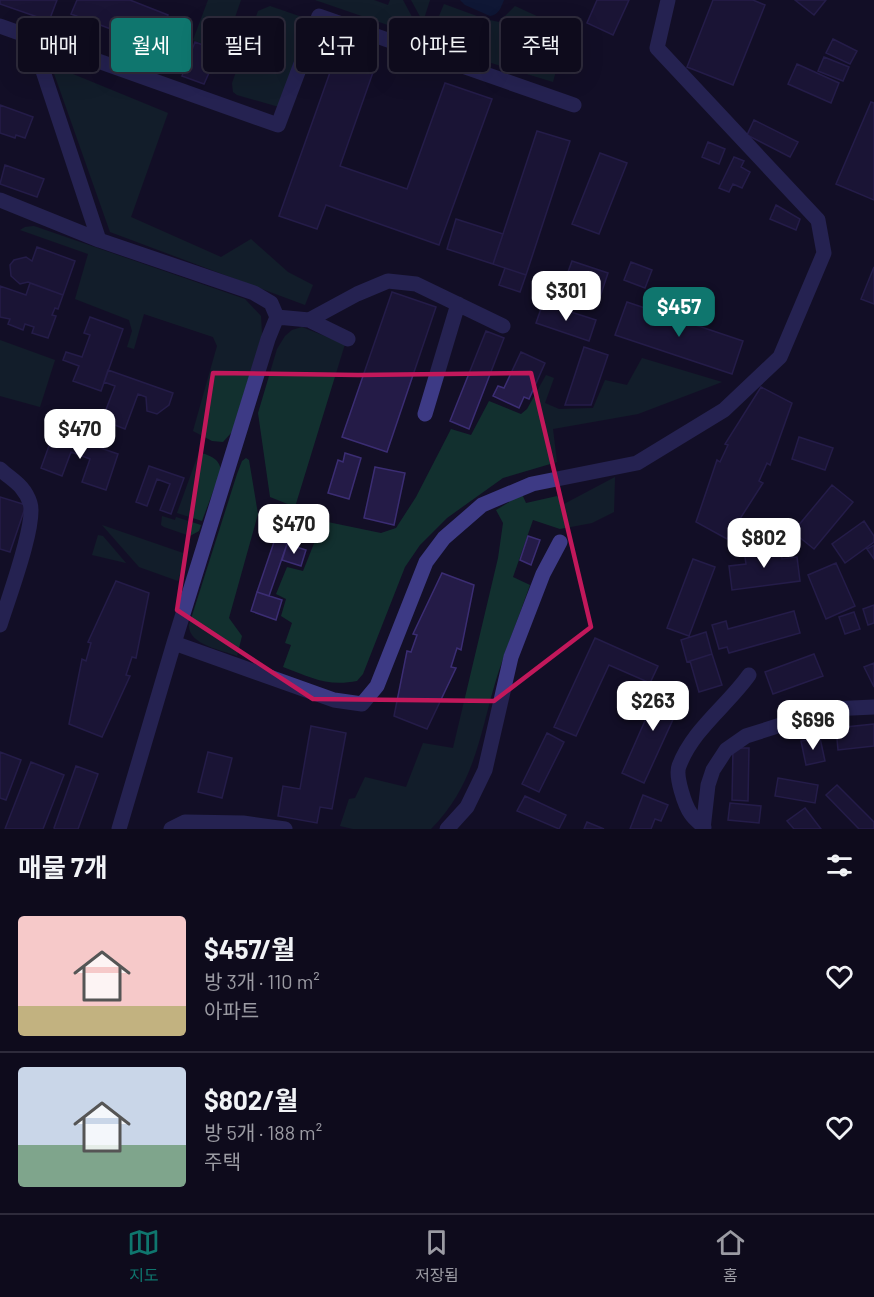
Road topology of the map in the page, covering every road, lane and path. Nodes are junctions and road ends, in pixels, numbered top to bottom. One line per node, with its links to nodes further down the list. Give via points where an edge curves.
1 (668, 0): 18 (street, via 657,48 818,220 825,253 780,357 724,410 638,463 532,484 482,505 444,538 426,562 377,686 362,704 334,700)
2 (0, 26): 3 (street)
3 (18, 33)
4 (99, 62): 6 (street, via 278,125 319,16)
5 (43, 72): 8 (street)
6 (574, 105)
7 (0, 200): 8 (street)
8 (99, 240): 10 (street, via 254,293 271,303)
9 (458, 304): 11 (street, via 416,284 388,280); 12 (street); 14 (street)
10 (277, 316): 11 (street); 18 (street)
11 (309, 320): 13 (street)
12 (503, 326)
13 (348, 339)
14 (425, 414)
15 (0, 469): 17 (street, via 20,484 31,505 29,530)
16 (560, 542): 25 (street, via 543,574 511,657 484,770 467,807)
17 (0, 625)
18 (174, 643): 22 (street)
19 (749, 675): 21 (street, via 699,730 678,768 683,797)
20 (874, 707): 21 (street, via 831,709 746,736 726,750 708,784)
21 (704, 828)
22 (119, 829)
23 (173, 829): 24 (street, via 185,822 243,823)
24 (285, 829)
25 (447, 829)

